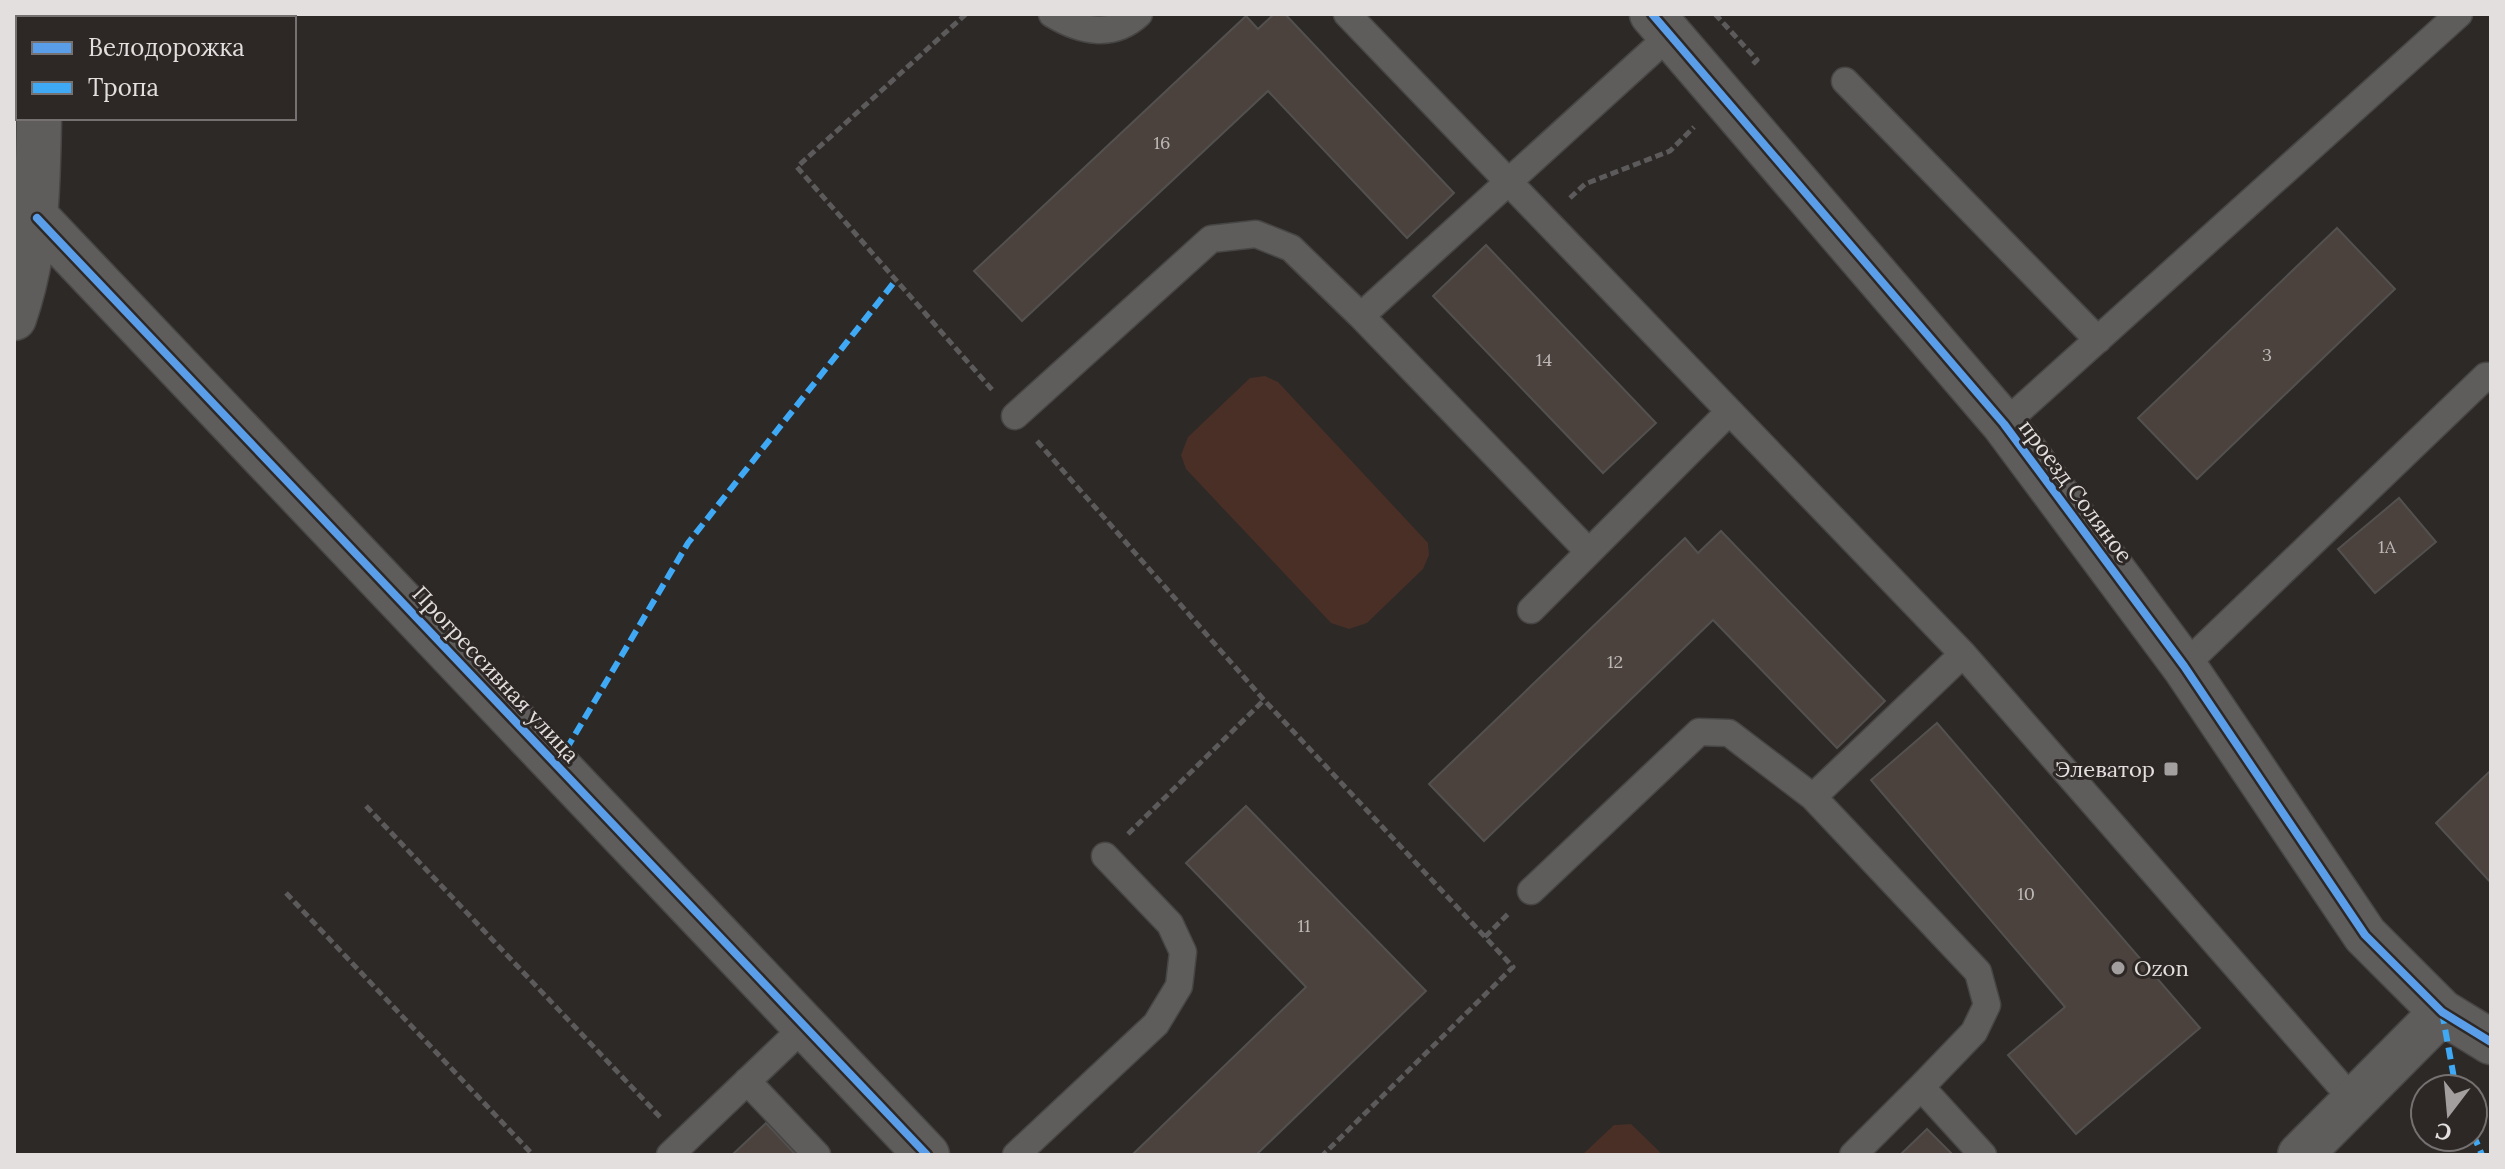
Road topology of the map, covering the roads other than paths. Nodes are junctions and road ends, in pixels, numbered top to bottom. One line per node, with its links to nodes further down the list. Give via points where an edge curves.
1 (1052, 14): 2 (lane, via 1073,27 1106,32)
2 (1139, 14)
3 (1347, 14): 8 (lane)
4 (2459, 14): 12 (lane)
5 (1662, 24): 8 (lane); 16 (street, проезд Соляное)
6 (1845, 81): 12 (lane)
7 (39, 120): 9 (street)
8 (1509, 183): 10 (lane); 14 (lane)
9 (37, 218): 11 (street); 25 (street, Прогрессивная улица)
10 (1361, 316): 15 (lane, via 1291,248 1256,234 1211,239); 17 (lane)
11 (14, 318)
12 (2098, 340): 16 (lane)
13 (2491, 376): 20 (lane)
14 (1729, 412): 17 (lane); 19 (lane)
15 (1015, 416)
16 (2004, 424): 20 (street, проезд Соляное)
17 (1588, 551): 18 (lane)
18 (1531, 610)
19 (1963, 654): 21 (lane); 29 (lane)
20 (2184, 666): 24 (street, проезд Соляное, via 2365,935)
21 (1813, 797): 23 (lane, via 1729,733 1699,732); 28 (lane, via 1978,972 1987,1005 1974,1032)
22 (1105, 856): 33 (lane, via 1170,924 1183,952 1179,986 1156,1024)
23 (1531, 891)
24 (2442, 1012): 26 (street, проезд Соляное); 29 (street)
25 (805, 1026): 27 (lane); 32 (street, Прогрессивная улица)
26 (2491, 1042)
27 (747, 1081): 30 (lane); 31 (lane)
28 (1921, 1087): 34 (lane); 35 (lane)
29 (2353, 1100): 36 (street)
30 (677, 1148)
31 (817, 1155)
32 (927, 1155)
33 (1016, 1155)
34 (1853, 1155)
35 (1983, 1155)
36 (2300, 1155)

